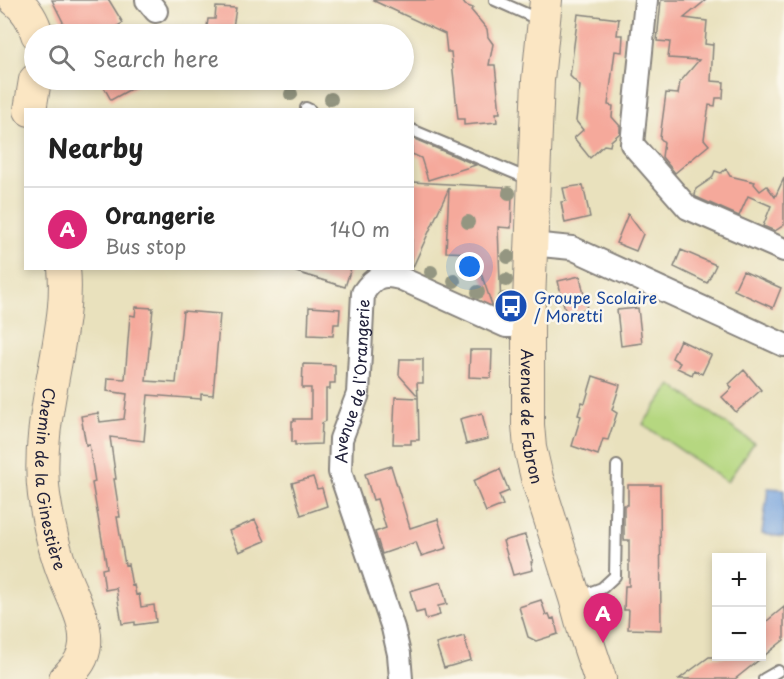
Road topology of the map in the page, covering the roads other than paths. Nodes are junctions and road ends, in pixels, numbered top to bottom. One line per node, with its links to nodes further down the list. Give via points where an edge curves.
1 (15, 0): 5 (street)
2 (495, 0): 4 (lane)
3 (646, 0): 11 (street, via 632,144 688,208)
4 (544, 11): 9 (street, Avenue de Fabron)
5 (33, 24)
6 (33, 90): 7 (street)
7 (30, 108)
8 (414, 131): 9 (lane)
9 (534, 181): 10 (street, Avenue de Fabron)
10 (531, 244): 13 (street, Avenue de Fabron); 14 (street, via 572,248)
11 (784, 250)
12 (64, 270): 18 (street, Chemin de la Ginestière, via 65,310 43,449 44,494 52,538 85,629 82,660)
13 (528, 326): 16 (street, Avenue de Fabron, via 530,448); 19 (street, Avenue de l'Orangerie, via 506,326 389,275 370,283 363,293 358,394 341,439 340,472 393,628)
14 (784, 345)
15 (616, 466): 16 (lane, via 615,576 602,588)
16 (575, 598): 20 (street, Avenue de Fabron)
17 (778, 671): 21 (lane)
18 (65, 679)
19 (401, 679)
20 (600, 679)
21 (764, 679)

